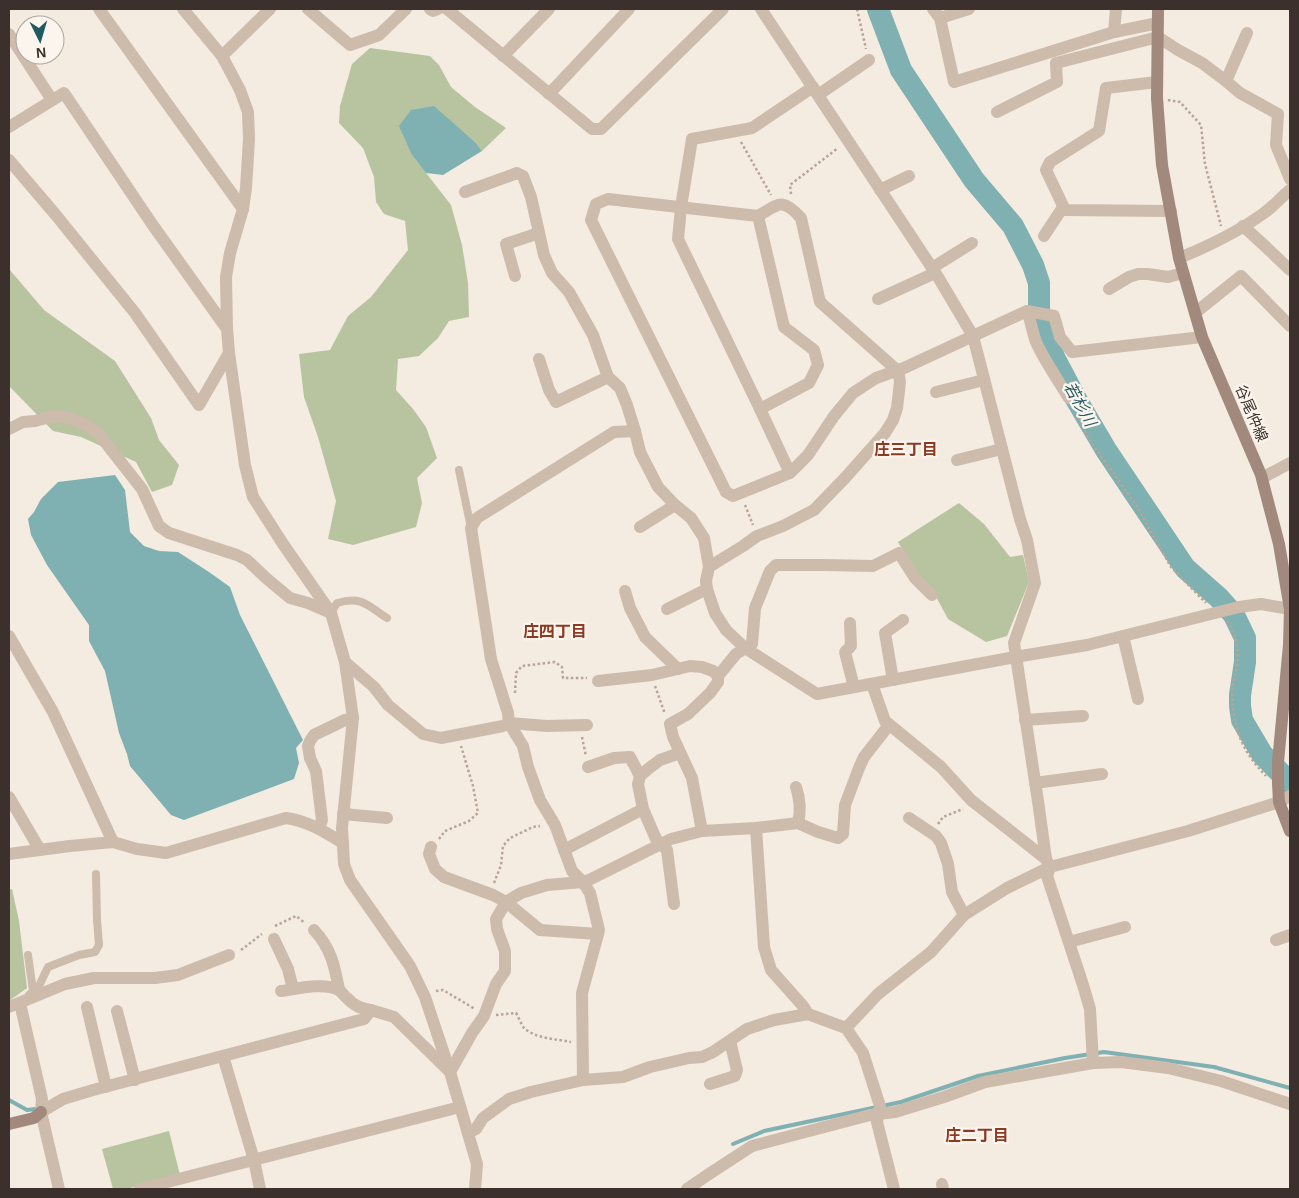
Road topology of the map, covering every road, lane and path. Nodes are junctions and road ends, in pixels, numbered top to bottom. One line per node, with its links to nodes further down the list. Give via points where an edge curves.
1 (98, 9): 44 (street)
2 (183, 9): 23 (street)
3 (270, 9): 23 (street)
4 (308, 9): 5 (street, via 350,45 379,35)
5 (406, 9)
6 (430, 9): 7 (street)
7 (438, 9)
8 (447, 9): 24 (street)
9 (549, 9): 24 (street)
10 (630, 9): 29 (street)
11 (724, 9): 29 (street, via 601,129 592,129)
12 (761, 9): 28 (street)
13 (857, 9): 25 (path)
14 (969, 9): 17 (street)
15 (1116, 9): 19 (street)
16 (1158, 9): 18 (main road, 谷尾仲線)
17 (936, 13): 19 (street, via 954,82)
18 (1158, 23): 19 (street); 22 (main road, 谷尾仲線)
19 (1114, 32)
20 (1247, 33): 26 (street)
21 (9, 34): 31 (street)
22 (1158, 37): 26 (street); 27 (main road, 谷尾仲線); 32 (street, via 1056,63 1058,82)
23 (222, 56): 44 (street, via 248,112 249,161)
24 (503, 56): 29 (street)
25 (869, 60): 28 (street)
26 (1226, 81): 38 (street, via 1240,93 1278,114 1276,145)
27 (1157, 82): 30 (main road, 谷尾仲線); 43 (street, via 1106,88 1099,131 1050,162 1046,170)
28 (815, 91): 34 (street, via 752,128); 35 (street)
29 (549, 94)
30 (1157, 98): 46 (main road, 谷尾仲線, via 1162,165); 51 (path, via 1180,102 1201,125 1205,164)
31 (52, 100): 33 (street); 63 (street, via 64,93)
32 (996, 112)
33 (9, 127)
34 (735, 132): 41 (path); 42 (street, via 692,139)
35 (848, 140): 39 (street); 45 (path, via 790,185)
36 (9, 160): 66 (street, via 136,312 199,405)
37 (909, 176): 39 (street)
38 (1290, 188): 48 (street, via 1265,212)
39 (880, 190): 54 (street)
40 (465, 192): 49 (street, via 516,174 523,176)
41 (777, 205): 45 (street, via 785,204); 47 (street)
42 (681, 207): 47 (street); 73 (street, via 678,239); 82 (street, via 608,199 596,204 591,220 726,492 733,496)
43 (1063, 207): 46 (street, via 1065,210); 50 (street)
44 (243, 208): 63 (street, via 226,277)
45 (792, 208): 68 (street, via 801,218 820,302)
46 (1170, 211): 53 (main road, 谷尾仲線)
47 (758, 216): 73 (street, via 784,327 814,350 818,365 810,383)
48 (1243, 226): 51 (street); 55 (street)
49 (539, 233): 57 (street, via 506,244); 69 (street, via 552,272 569,292 593,335)
50 (1044, 236)
51 (1224, 238): 53 (street)
52 (972, 243): 54 (street)
53 (1179, 258): 56 (main road, 谷尾仲線)
54 (933, 270): 59 (street); 64 (street)
55 (1290, 270)
56 (1183, 273): 58 (street, via 1168,277 1138,274); 61 (main road, 谷尾仲線)
57 (515, 276)
58 (1109, 289)
59 (878, 299)
60 (1027, 311): 64 (street); 65 (street, via 1054,316 1060,337 1072,352); 72 (street, via 1037,344)
61 (1195, 313): 62 (street, via 1241,276); 65 (main road, 谷尾仲線)
62 (1290, 326)
63 (226, 329): 66 (street)
64 (973, 336): 68 (street); 70 (street)
65 (1202, 337): 81 (main road, 谷尾仲線)
66 (229, 353): 93 (street, via 245,465 253,497)
67 (539, 359): 69 (street, via 556,402)
68 (898, 371): 80 (street, via 876,378 853,393 808,455); 86 (street, via 897,408 885,433 814,510)
69 (608, 377): 75 (street, via 620,388)
70 (984, 380): 71 (street); 76 (street)
71 (936, 392)
72 (1069, 398): 94 (path, via 1088,438 1136,505 1171,567)
73 (760, 409): 80 (street)
74 (9, 429): 93 (street, via 22,422 53,416 83,423 98,433 142,488 159,526 169,533 247,560 290,598)
75 (634, 431): 83 (street, via 640,452 658,488); 84 (street, via 614,432 477,518)
76 (1002, 449): 77 (street); 101 (street, via 1027,540 1035,583 1014,643)
77 (957, 460)
78 (1290, 463): 81 (street)
79 (459, 470): 84 (lane)
80 (790, 473): 82 (street)
81 (1262, 478): 92 (main road, 谷尾仲線, via 1279,544)
82 (741, 493): 86 (path)
83 (675, 505): 85 (street); 87 (street, via 692,518 704,538)
84 (471, 528): 113 (street, via 492,659)
85 (640, 528)
86 (757, 536): 87 (street)
87 (709, 566): 88 (street)
88 (707, 589): 91 (street); 100 (street, via 715,613 726,630)
89 (625, 592): 103 (street, via 645,637)
90 (932, 595): 100 (street, via 915,578 899,553 873,566 776,566 770,571 755,608 752,644)
91 (667, 609)
92 (1290, 610): 94 (street, via 1261,604); 124 (main road, 谷尾仲線)
93 (331, 613): 95 (lane, via 337,603 360,600); 102 (street)
94 (1216, 613): 99 (street); 124 (path, via 1224,617 1236,636 1238,664 1232,690 1236,730 1257,766)
95 (388, 618)
96 (903, 620): 106 (street, via 885,633)
97 (850, 623): 109 (street, via 851,646 845,652)
98 (9, 636): 140 (street, via 53,712)
99 (1123, 636): 101 (street); 110 (street)
100 (745, 648): 105 (street); 109 (street, via 817,694)
101 (1015, 657): 106 (street); 114 (street)
102 (345, 662): 112 (street); 118 (street, via 374,687 388,705 424,734 441,738)
103 (678, 669): 104 (street); 105 (street, via 702,667)
104 (652, 675): 107 (street); 115 (path)
105 (718, 676): 115 (street, via 718,682 710,693 688,714)
106 (893, 680): 108 (street)
107 (598, 681): 113 (path, via 584,677 563,678 562,667 555,662 522,666 516,673 515,698)
108 (872, 684): 109 (street); 117 (street)
109 (854, 687)
110 (1138, 699)
111 (1083, 716): 114 (street)
112 (353, 718): 130 (street); 136 (street, via 314,735 308,746 316,771 322,820)
113 (508, 718): 116 (street, via 547,726); 118 (street, via 503,726); 133 (street, via 523,746 540,800)
114 (1025, 720): 123 (street)
115 (670, 724): 119 (street)
116 (583, 725): 120 (path)
117 (889, 725): 128 (street, via 941,767); 134 (street, via 859,768 845,805 843,834 838,838)
118 (459, 735): 143 (path, via 478,813 445,831)
119 (680, 753): 122 (street, via 660,760); 137 (street, via 692,778)
120 (588, 767): 122 (street, via 614,758 630,757)
121 (1102, 774): 123 (street)
122 (640, 776): 129 (street, via 638,784)
123 (1035, 783): 147 (street)
124 (1278, 784): 127 (main road, 谷尾仲線)
125 (796, 787): 134 (street)
126 (9, 796): 144 (street)
127 (1286, 798): 138 (main road, 谷尾仲線); 147 (street, via 1188,831)
128 (974, 803): 139 (path, via 944,817); 147 (street)
129 (643, 810): 142 (street); 145 (street)
130 (343, 814): 131 (street); 141 (street)
131 (387, 818)
132 (909, 818): 139 (street)
133 (553, 821): 145 (street); 150 (path, via 510,838 503,846 501,865)
134 (798, 823): 135 (street)
135 (756, 828): 137 (street); 170 (street, via 764,947 771,970)
136 (319, 829): 140 (street, via 300,820 286,818 166,853); 141 (street)
137 (702, 831): 142 (street)
138 (1290, 832)
139 (931, 833): 153 (street, via 941,843 952,892)
140 (113, 842): 144 (street)
141 (343, 843): 164 (street, via 344,864 350,880 410,966)
142 (661, 843): 149 (street); 152 (street, via 667,850)
143 (431, 847): 150 (street, via 429,854 435,869 444,877)
144 (40, 850): 146 (street)
145 (564, 850): 149 (street, via 572,871)
146 (9, 854)
147 (1048, 863): 153 (street); 160 (street, via 1047,876)
148 (96, 874): 165 (lane, via 99,945 95,952 48,967)
149 (583, 882): 151 (street, via 521,892); 156 (street, via 590,893)
150 (489, 893): 151 (street)
151 (506, 902): 156 (street, via 540,930); 171 (street, via 496,919 496,929 505,951 505,970)
152 (674, 904)
153 (964, 915): 172 (street, via 931,952 878,994)
154 (1124, 927): 160 (street)
155 (314, 930): 163 (street, via 329,950)
156 (598, 934): 174 (street, via 582,993)
157 (1290, 935): 159 (street)
158 (274, 938): 163 (street, via 288,968 287,990 316,986)
159 (1276, 940)
160 (1069, 942): 176 (street, via 1090,1009)
161 (28, 955): 165 (lane)
162 (229, 956): 166 (street, via 178,975 94,978 64,984)
163 (339, 990): 168 (street, via 349,1001)
164 (422, 991): 171 (path, via 443,990); 177 (street)
165 (33, 992): 166 (lane)
166 (15, 1005): 184 (street, via 42,1099)
167 (87, 1007): 181 (street)
168 (371, 1010): 175 (street, via 364,1019); 177 (street, via 394,1017)
169 (117, 1011): 178 (street)
170 (808, 1014): 172 (street); 173 (street, via 747,1029)
171 (484, 1016): 174 (path, via 516,1013 523,1027 538,1036); 177 (street)
172 (846, 1028): 185 (street, via 863,1053 880,1106)
173 (730, 1041): 179 (street, via 702,1057 650,1067 623,1077); 180 (street, via 737,1070 735,1076)
174 (582, 1043): 179 (street)
175 (223, 1056): 178 (street); 188 (street)
176 (1094, 1063): 182 (street, via 1121,1062 1168,1068 1221,1081); 185 (street, via 985,1082 895,1112)
177 (450, 1072): 183 (street)
178 (135, 1080): 181 (street)
179 (583, 1080): 187 (street, via 508,1099)
180 (710, 1084)
181 (106, 1087): 184 (street, via 63,1099)
182 (1290, 1104)
183 (460, 1107): 187 (street); 188 (street)
184 (41, 1112): 186 (main road, via 34,1118); 189 (street)
185 (878, 1114): 193 (street, via 752,1146); 194 (street)
186 (9, 1124)
187 (468, 1133): 192 (street, via 476,1164)
188 (254, 1160): 190 (street); 191 (street)
189 (59, 1189)
190 (140, 1189)
191 (260, 1189)
192 (475, 1189)
193 (688, 1189)
194 (894, 1189)

